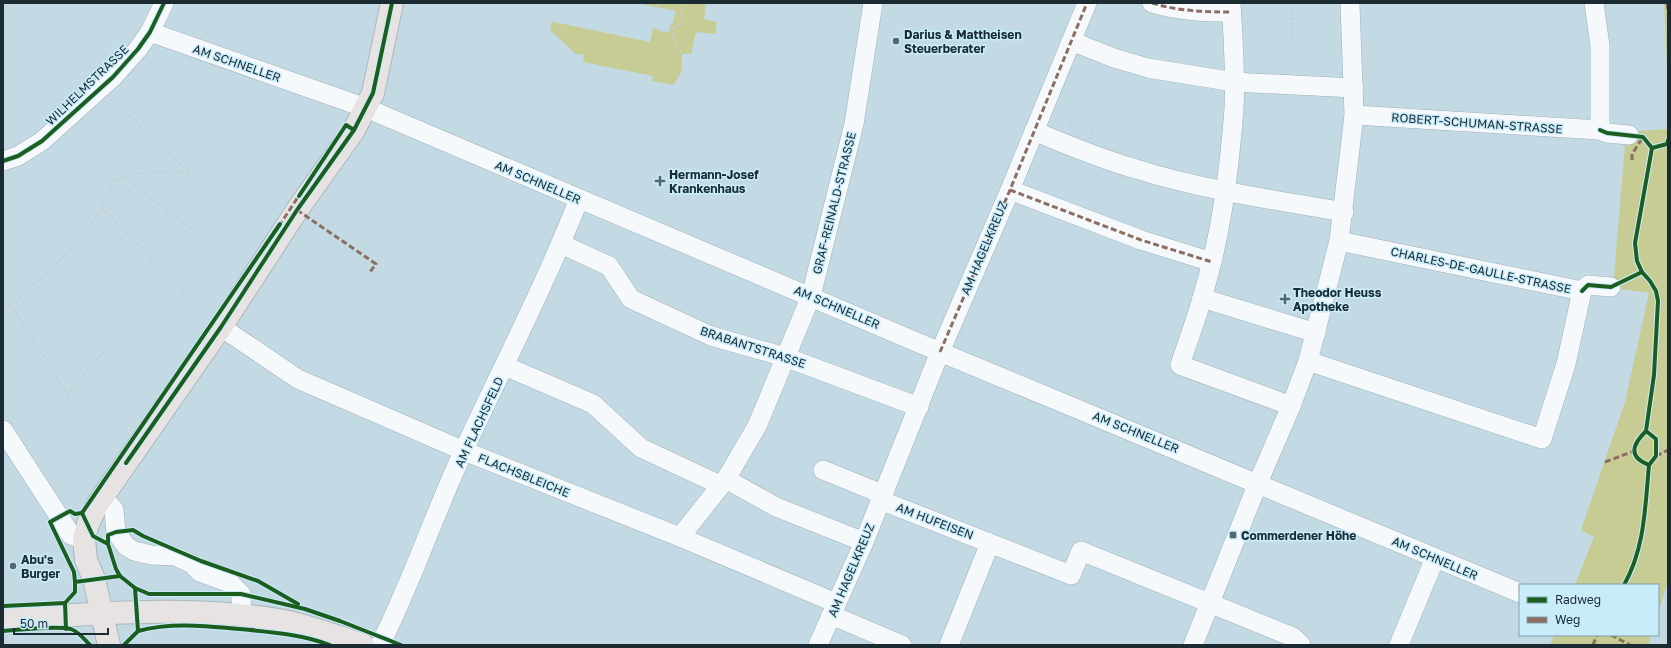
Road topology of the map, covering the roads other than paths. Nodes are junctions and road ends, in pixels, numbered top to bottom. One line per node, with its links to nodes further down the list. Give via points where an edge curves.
1 (164, 3): 9 (street, WILHELMSTRASSE)
2 (392, 3): 13 (main road, via 373,93)
3 (873, 3): 28 (street, GRAF-REINALD-STRASSE, via 854,124)
4 (1086, 3): 10 (street, AM HAGELKREUZ)
5 (1152, 3): 8 (street, via 1167,8 1203,12)
6 (1350, 3): 12 (street)
7 (1594, 3): 15 (street, via 1600,46)
8 (1232, 7): 11 (street)
9 (150, 32): 13 (street, AM SCHNELLER); 18 (street, WILHELMSTRASSE, via 138,49 100,90 42,141 18,156)
10 (1071, 41): 11 (street, via 1148,68); 16 (street, AM HAGELKREUZ)
11 (1234, 82): 12 (street); 20 (street, via 1234,109)
12 (1354, 88): 14 (street)
13 (366, 108): 21 (street, AM SCHNELLER); 30 (main road, via 354,130)
14 (1354, 115): 15 (street, ROBERT-SCHUMAN-STRASSE); 22 (street)
15 (1600, 130): 17 (street, ROBERT-SCHUMAN-STRASSE)
16 (1034, 131): 19 (street, AM HAGELKREUZ); 20 (street, via 1137,170)
17 (1629, 135)
18 (3, 161)
19 (1010, 190): 25 (street, via 1141,240); 32 (street, AM HAGELKREUZ)
20 (1225, 191): 22 (street); 25 (street)
21 (579, 199): 24 (street, AM FLACHSFELD); 28 (street, AM SCHNELLER)
22 (1344, 212): 23 (street)
23 (1339, 241): 27 (street, CHARLES-DE-GAULLE-STRASSE); 31 (street)
24 (561, 244): 33 (street, BRABANTSTRASSE, via 609,266 631,299 711,336); 35 (street, AM FLACHSFELD)
25 (1212, 262): 29 (street)
26 (1611, 287): 27 (street, via 1588,285)
27 (1582, 291): 34 (street, CHARLES-DE-GAULLE-STRASSE, via 1566,364 1542,439)
28 (811, 296): 32 (street, AM SCHNELLER); 33 (street, GRAF-REINALD-STRASSE)
29 (1202, 298): 31 (street); 36 (street, via 1180,365)
30 (217, 325): 39 (street, FLACHSBLEICHE, via 298,379); 43 (main road)
31 (1316, 333): 34 (street)
32 (940, 352): 37 (street, AM HAGELKREUZ); 42 (street, AM SCHNELLER)
33 (785, 357): 37 (street, BRABANTSTRASSE); 41 (street, GRAF-REINALD-STRASSE, via 756,426)
34 (1308, 361): 36 (street)
35 (505, 366): 39 (street, AM FLACHSFELD); 41 (street, via 593,404 641,448)
36 (1291, 406): 42 (street)
37 (918, 407): 44 (street, AM HAGELKREUZ)
38 (3, 430): 46 (street, via 71,535)
39 (464, 451): 45 (street, FLACHSBLEICHE); 59 (street, AM FLACHSFELD)
40 (823, 470): 44 (street)
41 (723, 482): 45 (street, GRAF-REINALD-STRASSE); 47 (street, via 776,507)
42 (1258, 483): 49 (street, AM SCHNELLER); 51 (street)
43 (103, 497): 46 (main road, via 88,524); 54 (street, via 114,510 116,532 126,546 151,555 175,556 192,564 200,572 230,583 241,594)
44 (881, 497): 47 (street, AM HAGELKREUZ); 48 (street, AM HUFEISEN)
45 (680, 538): 52 (street, FLACHSBLEICHE)
46 (84, 540): 53 (main road, via 86,560 94,579)
47 (864, 542): 52 (street, AM HAGELKREUZ)
48 (990, 543): 51 (street, AM HUFEISEN, via 1071,575 1081,551); 62 (street)
49 (1435, 558): 50 (street, AM SCHNELLER); 64 (street)
50 (1519, 593)
51 (1210, 604): 56 (street); 63 (street)
52 (834, 610): 60 (street, AM HAGELKREUZ); 61 (street)
53 (102, 614): 54 (main road, via 137,611); 55 (main road); 57 (main road)
54 (242, 616): 58 (main road, via 280,620)
55 (3, 620)
56 (1297, 641)
57 (109, 645)
58 (363, 645)
59 (380, 645)
60 (818, 645)
61 (902, 645)
62 (948, 645)
63 (1193, 645)
64 (1399, 645)

